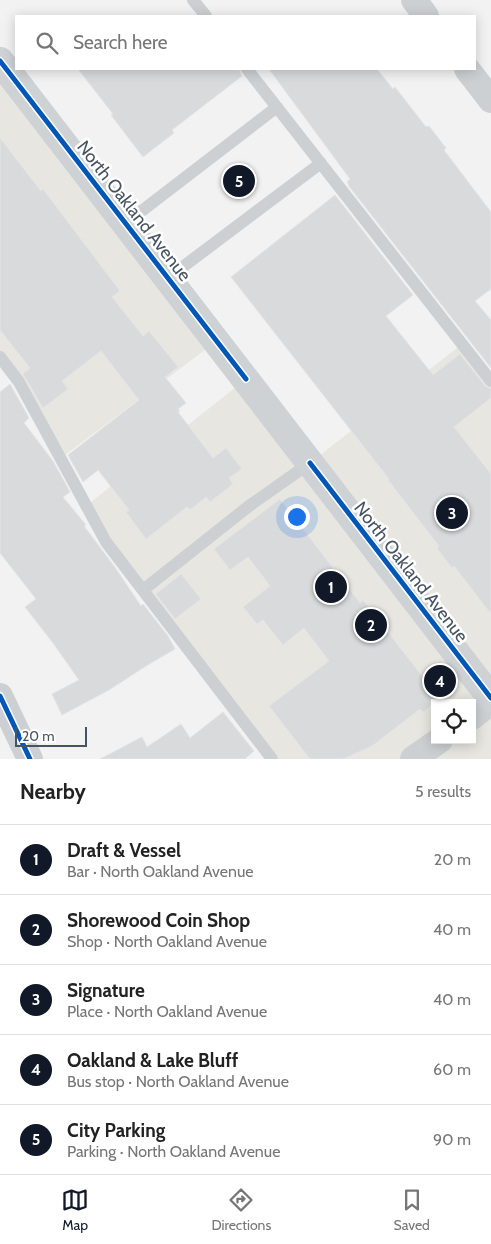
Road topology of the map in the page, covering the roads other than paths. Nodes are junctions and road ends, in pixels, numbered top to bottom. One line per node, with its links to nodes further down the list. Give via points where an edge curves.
1 (193, 0): 3 (lane)
2 (414, 0): 4 (street)
3 (205, 15)
4 (425, 15)
5 (0, 61): 11 (main road, North Oakland Avenue)
6 (248, 70): 9 (lane)
7 (468, 70): 8 (street)
8 (491, 100)
9 (277, 107): 10 (lane); 11 (lane)
10 (321, 163): 12 (lane); 14 (lane)
11 (126, 223): 12 (main road, North Oakland Avenue)
12 (168, 278): 15 (main road, North Oakland Avenue)
13 (0, 357): 16 (lane, via 19,382 106,542)
14 (491, 381)
15 (310, 463): 16 (lane, via 249,506); 18 (main road, North Oakland Avenue)
16 (143, 590): 23 (lane)
17 (0, 696): 22 (street)
18 (491, 698)
19 (491, 702): 20 (street)
20 (476, 714)
21 (434, 744): 24 (street)
22 (30, 759)
23 (272, 759)
24 (413, 759)

